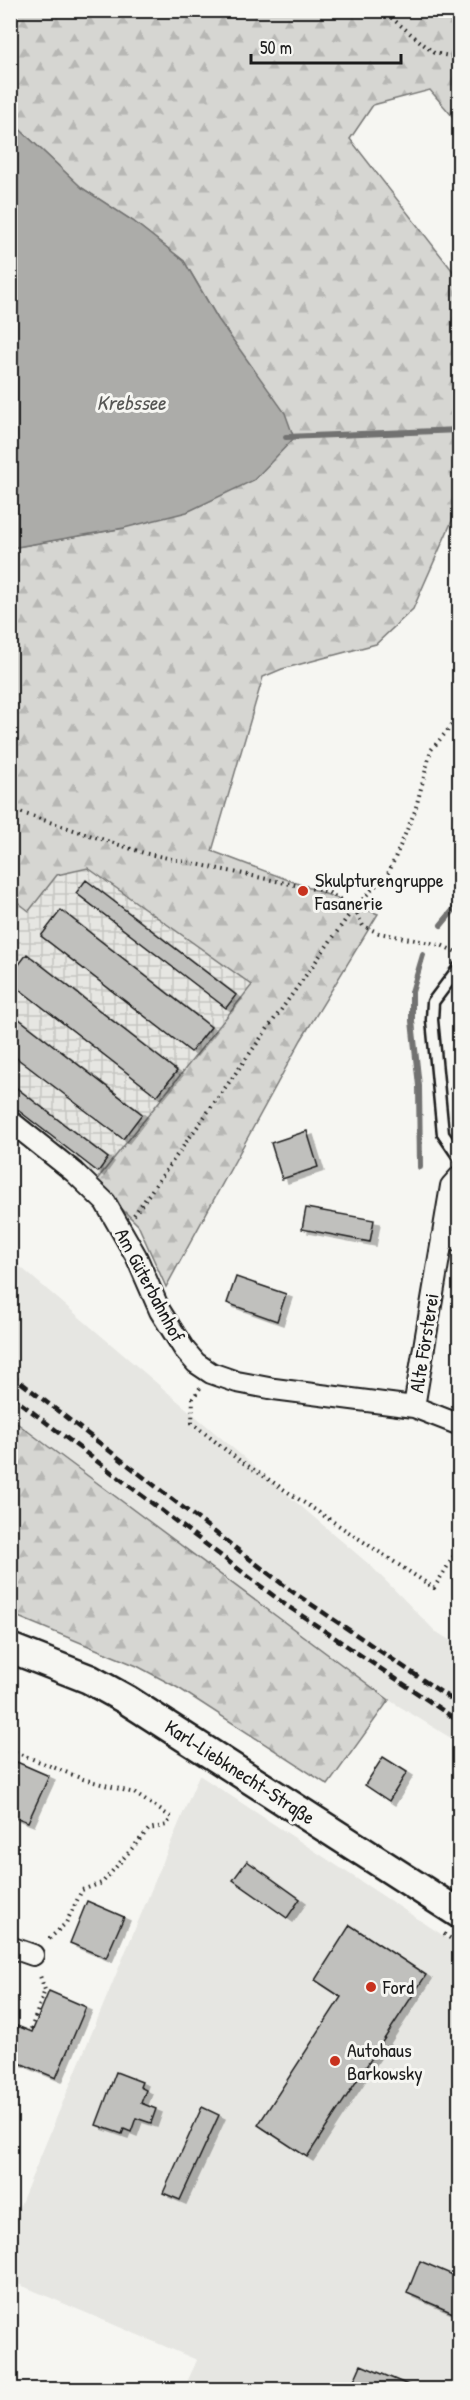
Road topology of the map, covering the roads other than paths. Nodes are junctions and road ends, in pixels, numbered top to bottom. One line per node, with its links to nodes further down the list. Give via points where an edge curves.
1 (459, 966): 3 (lane, via 433,1002 432,1020 442,1134)
2 (10, 1120): 6 (street, Am Güterbahnhof, via 105,1202 123,1231 160,1311 196,1363 237,1382)
3 (459, 1159)
4 (459, 1176): 5 (street, Alte Försterei, via 452,1186)
5 (451, 1239): 6 (street, Alte Försterei)
6 (414, 1407): 7 (street, Am Güterbahnhof)
7 (459, 1425)
8 (10, 1648): 9 (street, Karl-Liebknecht-Straße, via 89,1679 127,1700)
9 (459, 1914)
10 (10, 1947): 11 (street)
11 (33, 1955)

